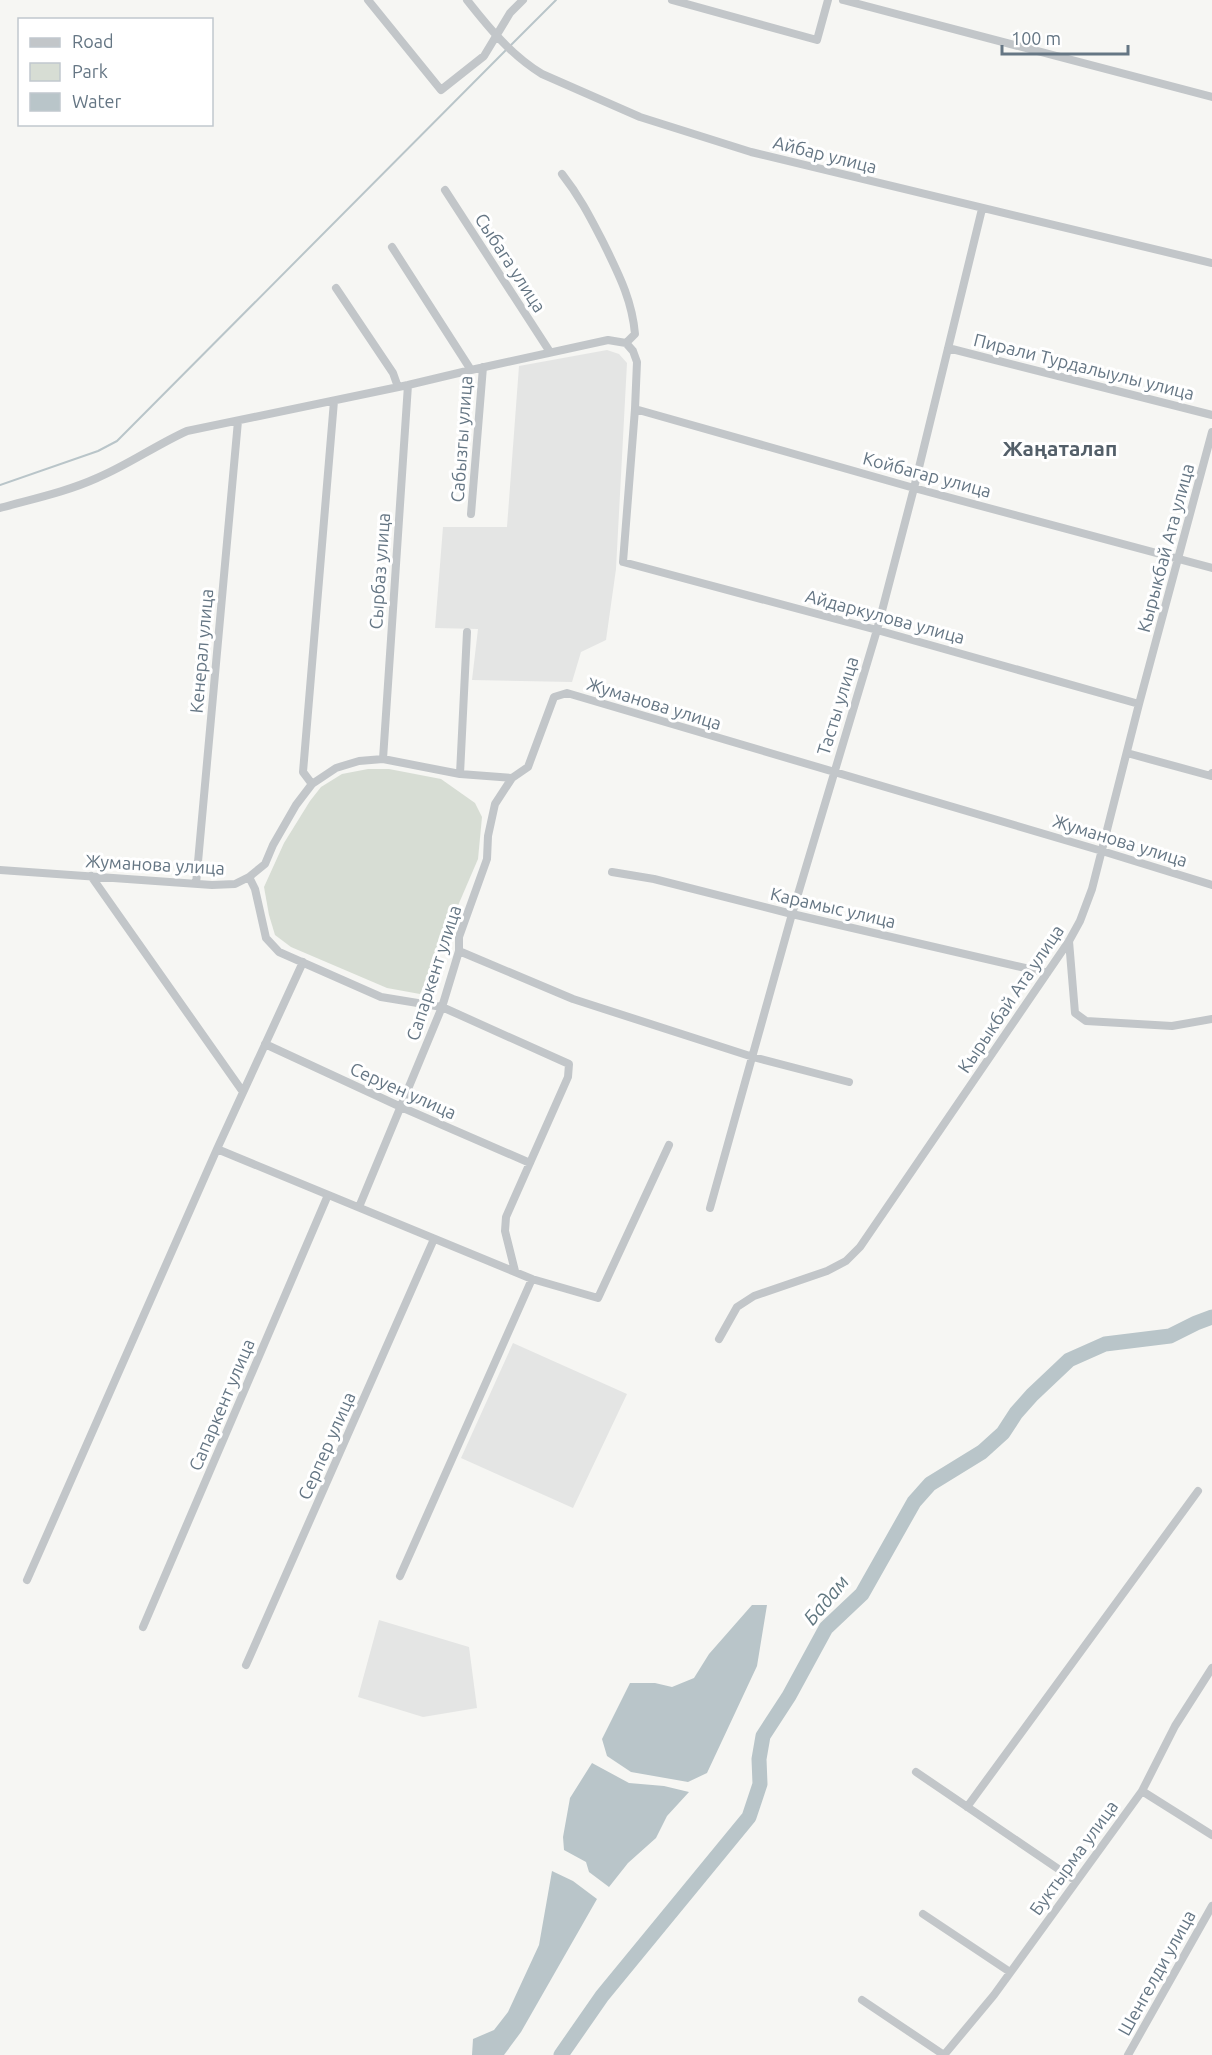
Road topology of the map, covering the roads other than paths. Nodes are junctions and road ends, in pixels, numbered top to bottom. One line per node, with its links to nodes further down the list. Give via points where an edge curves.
1 (368, 0): 7 (street, via 441,90 484,56)
2 (467, 0): 7 (street, Айбар улица)
3 (523, 0): 7 (street)
4 (672, 0): 5 (street, via 817,40)
5 (828, 0)
6 (843, 0): 8 (street)
7 (496, 36): 11 (street, Айбар улица, via 542,74 640,117 752,152)
8 (1212, 97)
9 (562, 174): 15 (street, via 580,197 626,288 635,334)
10 (445, 190): 17 (street, Сыбага улица)
11 (982, 209): 13 (street, Айбар улица); 16 (street, Тасты улица)
12 (392, 247): 19 (street, Сабызгы улица)
13 (1212, 263)
14 (336, 288): 21 (street, via 393,373)
15 (626, 343): 17 (street, via 608,340); 23 (street, via 636,363)
16 (948, 348): 24 (street, Пирали Турдалыулы улица); 27 (street, Тасты улица)
17 (550, 352): 18 (street)
18 (483, 367): 19 (street); 29 (street, Сабызгы улица)
19 (471, 369): 20 (street)
20 (408, 385): 21 (street); 36 (street, Сырбаз улица)
21 (398, 387): 22 (street)
22 (334, 401): 25 (street); 41 (street, via 303,772)
23 (635, 409): 27 (street, Койбагар улица); 32 (street, Айдаркулова улица, via 623,562)
24 (1212, 414)
25 (238, 420): 28 (street, via 187,431 99,478); 47 (street, Кенерал улица)
26 (1212, 432): 30 (street, Кырыкбай Ата улица)
27 (914, 488): 30 (street, Койбагар улица); 32 (street, Тасты улица)
28 (0, 508)
29 (471, 514)
30 (1179, 560): 31 (street, Койбагар улица); 34 (street, Кырыкбай Ата улица)
31 (1212, 568)
32 (877, 630): 34 (street, Айдаркулова улица); 37 (street, Тасты улица)
33 (467, 632): 39 (street)
34 (1139, 704): 35 (street, Кырыкбай Ата улица)
35 (1127, 753): 38 (street, via 1211,776); 42 (street, Кырыкбай Ата улица)
36 (383, 759): 39 (street, Жуманова улица); 41 (street, Жуманова улица, via 336,768)
37 (834, 773): 40 (street, Жуманова улица, via 567,693 554,697 528,767); 42 (street, Жуманова улица); 49 (street, Тасты улица)
38 (1212, 773)
39 (460, 774): 40 (street, Жуманова улица)
40 (512, 778): 51 (street, Сапаркент улица, via 495,804 487,859 459,937)
41 (312, 784): 46 (street, Жуманова улица, via 296,805 265,864)
42 (1102, 851): 48 (street, Жуманова улица); 50 (street, Кырыкбай Ата улица, via 1092,889)
43 (0, 870): 45 (street, Жуманова улица)
44 (612, 872): 49 (street, Карамыс улица)
45 (91, 876): 47 (street, Жуманова улица); 59 (street)
46 (249, 877): 47 (street, Жуманова улица, via 235,884); 52 (street, via 266,938 279,952)
47 (196, 884)
48 (1212, 885)
49 (792, 915): 53 (street, Карамыс улица); 57 (street, Тасты улица)
50 (1069, 941): 53 (street, Кырыкбай Ата улица); 55 (street, via 1075,1013 1086,1022 1172,1026)
51 (459, 951): 54 (street, Сапаркент улица); 57 (street, via 573,999)
52 (303, 962): 54 (street, via 381,997); 56 (street)
53 (1047, 973): 70 (street, Кырыкбай Ата улица, via 860,1247 846,1261 827,1271 754,1296 738,1307)
54 (442, 1007): 60 (street, Сапаркент улица); 63 (street, via 568,1064 568,1077)
55 (1212, 1019)
56 (265, 1044): 59 (street); 60 (street, Серуен улица)
57 (753, 1057): 58 (street); 66 (street, Тасты улица)
58 (849, 1082)
59 (243, 1092): 62 (street)
60 (400, 1107): 63 (street, Серуен улица); 65 (street, Сапаркент улица)
61 (669, 1145): 69 (street, via 598,1298)
62 (217, 1149): 64 (street); 73 (street)
63 (530, 1163): 68 (street, via 506,1217 505,1231)
64 (328, 1195): 65 (street); 74 (street, Сапаркент улица)
65 (359, 1208): 67 (street)
66 (711, 1208)
67 (434, 1239): 68 (street); 75 (street, Серпер улица)
68 (515, 1271): 69 (street)
69 (532, 1279): 72 (street)
70 (719, 1339)
71 (1198, 1491): 79 (street)
72 (400, 1576)
73 (27, 1580)
74 (143, 1627)
75 (246, 1665)
76 (1212, 1668): 78 (street, Буктырма улица, via 1175,1726)
77 (916, 1772): 79 (street)
78 (1142, 1791): 80 (street); 81 (street, Буктырма улица)
79 (967, 1807): 81 (street)
80 (1212, 1834)
81 (1076, 1881): 84 (street, Буктырма улица)
82 (1212, 1906): 87 (street, Шенгелди улица)
83 (923, 1914): 84 (street)
84 (1010, 1971): 86 (street, Буктырма улица)
85 (862, 2000): 86 (street)
86 (944, 2055)
87 (1128, 2055)

